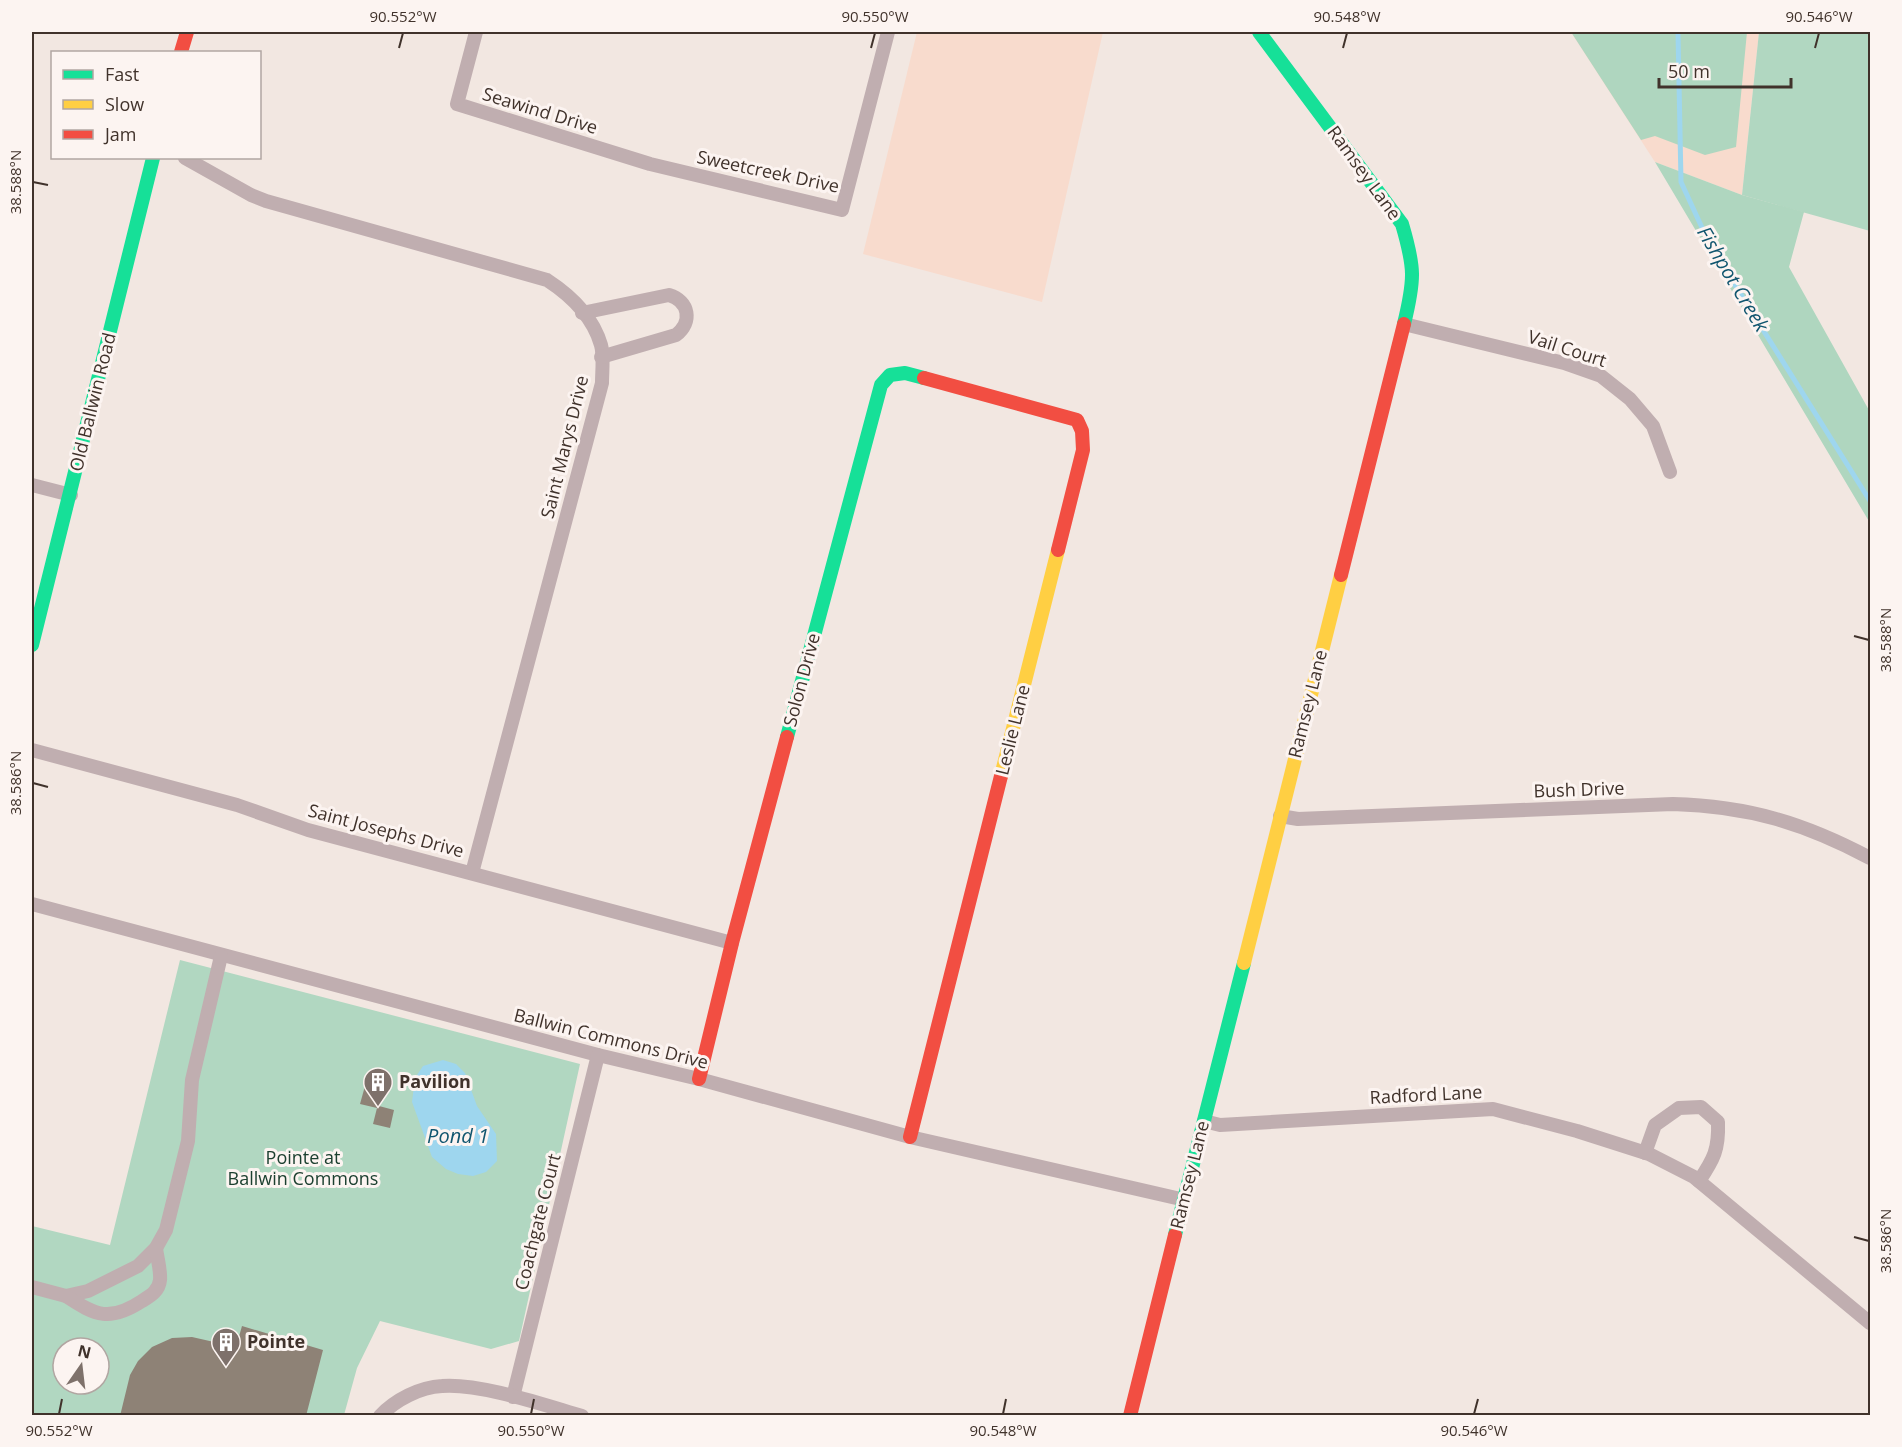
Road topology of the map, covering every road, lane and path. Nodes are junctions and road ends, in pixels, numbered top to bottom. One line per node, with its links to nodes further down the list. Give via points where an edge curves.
1 (187, 32): 5 (street)
2 (476, 32): 8 (street, Seawind Drive, via 457,104)
3 (888, 32): 8 (street, Sweetcreek Drive, via 842,210)
4 (1259, 32): 10 (street, Ramsey Lane, via 1402,224 1413,271)
5 (181, 51)
6 (153, 159): 15 (street, Old Ballwin Road)
7 (186, 159): 9 (street, Saint Marys Drive, via 266,201 547,280 574,301)
8 (650, 164)
9 (582, 313): 11 (street, Saint Marys Drive, via 596,332); 11 (street, Saint Marys Drive, via 669,295 686,308 687,323 676,335)
10 (1404, 324): 13 (street, Vail Court, via 1564,363 1601,376 1630,399 1653,426); 18 (street, Ramsey Lane)
11 (601, 357): 20 (street, Saint Marys Drive, via 602,383)
12 (980, 394): 22 (street, Solon Drive, via 905,373 890,375 880,385); 27 (street, Leslie Lane, via 1077,420 1083,450)
13 (1670, 472)
14 (32, 485): 15 (street)
15 (70, 495): 16 (street, Old Ballwin Road)
16 (32, 645)
17 (32, 750): 20 (street, Saint Josephs Drive)
18 (1280, 816): 19 (street, Bush Drive, via 1298,819 1707,805 1773,818 1840,842); 26 (street, Ramsey Lane)
19 (1870, 858)
20 (472, 873): 22 (street, Saint Josephs Drive)
21 (32, 904): 23 (street, Ballwin Commons Drive)
22 (732, 943): 25 (street, Solon Drive)
23 (220, 956): 24 (street, Ballwin Commons Drive); 31 (street, via 192,1080 188,1141 166,1230)
24 (598, 1055): 25 (street, Ballwin Commons Drive); 35 (street, Coachgate Court)
25 (699, 1079): 27 (street, Ballwin Commons Drive)
26 (1204, 1121): 28 (street, Radford Lane, via 1220,1125 1493,1109); 30 (street, Ramsey Lane)
27 (910, 1137): 30 (street, Ballwin Commons Drive)
28 (1645, 1153): 29 (street, Radford Lane); 29 (street, via 1655,1125 1679,1108 1701,1107 1718,1122 1719,1139 1714,1160)
29 (1699, 1181): 34 (street, Radford Lane)
30 (1185, 1200): 38 (street, Ramsey Lane)
31 (156, 1248): 33 (street, via 138,1266 88,1291); 33 (street, via 160,1281 153,1294 135,1306 111,1316 87,1310)
32 (32, 1287): 33 (street)
33 (66, 1296)
34 (1870, 1323)
35 (513, 1398): 36 (street, via 442,1386 402,1399); 37 (street)
36 (380, 1416)
37 (582, 1416)
38 (1130, 1416)

